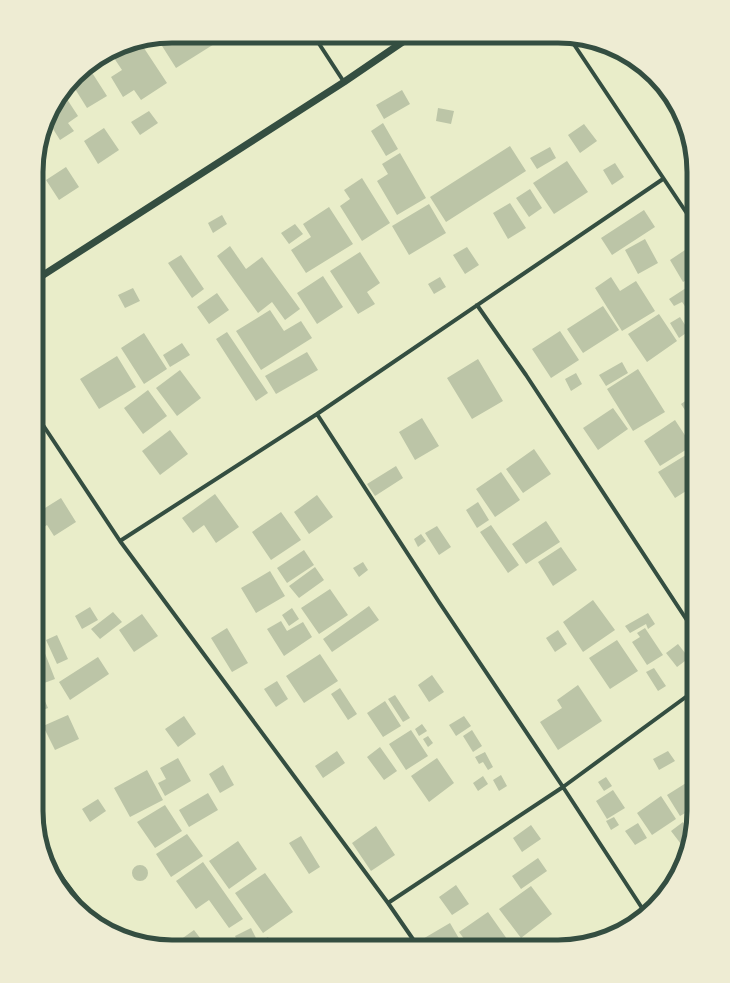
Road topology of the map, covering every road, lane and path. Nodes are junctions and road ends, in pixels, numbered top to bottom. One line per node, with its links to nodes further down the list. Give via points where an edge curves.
1 (319, 43): 4 (street)
2 (401, 43): 4 (street)
3 (574, 44): 5 (street)
4 (344, 82): 7 (street)
5 (663, 179): 6 (street); 8 (street)
6 (687, 214)
7 (43, 275)
8 (477, 305): 9 (street); 12 (street)
9 (317, 414): 11 (street); 14 (street)
10 (43, 425): 11 (street)
11 (120, 541): 17 (street)
12 (687, 620)
13 (687, 696): 14 (street)
14 (563, 787): 17 (street); 18 (street)
15 (59, 874): 16 (street)
16 (77, 898)
17 (388, 904): 19 (street)
18 (642, 908)
19 (413, 940)

